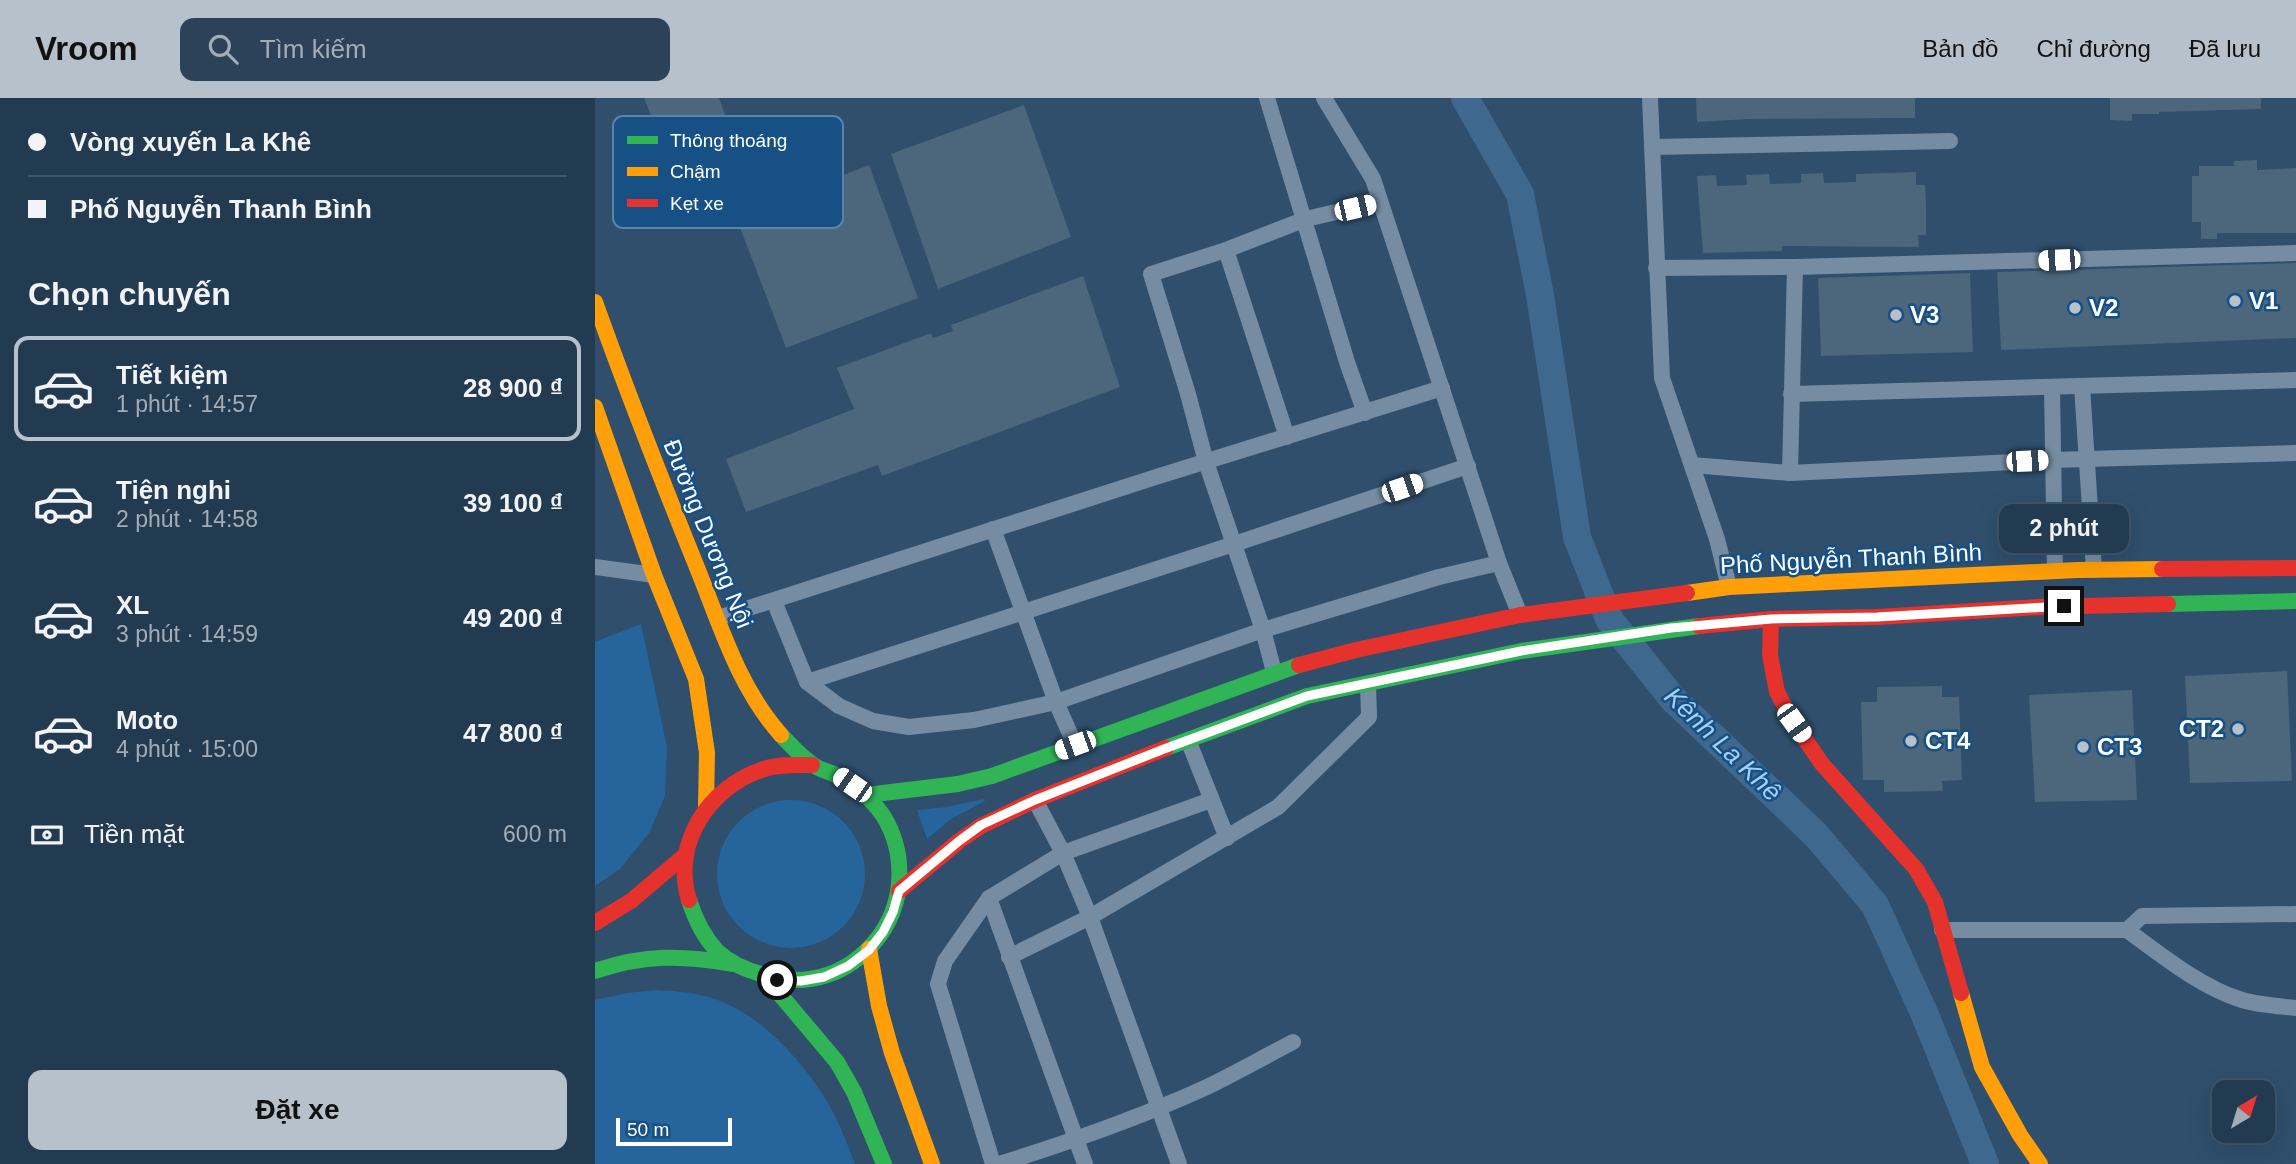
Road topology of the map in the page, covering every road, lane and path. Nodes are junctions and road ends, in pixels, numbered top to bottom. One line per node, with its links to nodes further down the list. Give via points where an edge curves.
1 (1267, 98): 7 (street)
2 (1324, 98): 6 (street, via 1373,179)
3 (1650, 98): 5 (street)
4 (1950, 141): 5 (street)
5 (1652, 147): 11 (street)
6 (1379, 202): 7 (street); 15 (street)
7 (1305, 219): 8 (street); 19 (street)
8 (1226, 250): 21 (street); 25 (street, via 1151,274)
9 (2296, 253): 10 (street)
10 (1795, 267): 11 (street); 17 (street)
11 (1656, 268): 26 (street, via 1663,378)
12 (595, 302): 20 (main road, Đường Dương Nội)
13 (2296, 380): 14 (street)
14 (2082, 386): 16 (street); 24 (street)
15 (1442, 388): 19 (street); 27 (street)
16 (2052, 388): 17 (street); 23 (street)
17 (1791, 394): 28 (street)
18 (595, 407): 20 (main road, Đường Dương Nội)
19 (1365, 413): 21 (street)
20 (623, 433): 36 (main road, Đường Dương Nội); 44 (main road, Đường Dương Nội)
21 (1287, 437): 25 (street)
22 (2296, 453): 24 (street)
23 (2053, 460): 24 (street); 28 (street); 35 (street)
24 (2085, 461): 34 (street)
25 (1206, 462): 29 (street); 30 (street)
26 (1692, 465): 28 (street); 37 (street)
27 (1468, 466): 30 (street); 31 (street)
28 (1790, 473)
29 (993, 530): 40 (street); 42 (street)
30 (1234, 544): 42 (street); 46 (street)
31 (1499, 562): 43 (street); 46 (street)
32 (595, 567): 36 (street)
33 (2296, 568): 34 (main road, Phố Nguyễn Thanh Bình)
34 (2094, 570): 35 (main road, Phố Nguyễn Thanh Bình)
35 (2055, 571): 37 (main road, Phố Nguyễn Thanh Bình)
36 (654, 575): 57 (main road, Đường Dương Nội, via 695,679 707,753)
37 (1729, 587): 43 (main road, Phố Nguyễn Thanh Bình)
38 (2274, 589): 39 (street)
39 (2296, 589)
40 (774, 601): 44 (street); 48 (street)
41 (2296, 601): 45 (main road)
42 (1022, 612): 48 (street); 50 (street)
43 (1520, 615): 47 (main road)
44 (718, 618): 53 (main road, Đường Dương Nội, via 751,697)
45 (1771, 619): 49 (main road, via 1671,628 1540,649); 66 (main road, via 1770,655 1777,692 1794,723 1822,765 1916,869 1935,902)
46 (1263, 630): 47 (street); 50 (street)
47 (1274, 672): 52 (main road)
48 (807, 682): 50 (street, via 839,706 873,721 909,727 974,720)
49 (1368, 684): 51 (main road, via 1307,696); 58 (street, via 1369,717 1278,807)
50 (1056, 702): 52 (street)
51 (1188, 740): 55 (main road); 56 (street)
52 (1075, 745): 54 (main road, via 992,776)
53 (812, 765): 54 (main road); 57 (main road, via 761,769 731,784)
54 (866, 795): 61 (main road, via 894,839)
55 (1035, 800): 59 (street); 61 (main road, via 981,825)
56 (1212, 800): 58 (street); 59 (street)
57 (706, 806): 60 (main road)
58 (1227, 838): 64 (street)
59 (1063, 853): 62 (street); 64 (street)
60 (684, 856): 65 (main road); 70 (main road, via 683,878 692,916 703,935)
61 (899, 891): 68 (main road, via 883,932)
62 (989, 898): 69 (street); 79 (street, via 945,961 938,984)
63 (2296, 914): 67 (street, via 2142,916)
64 (1090, 917): 69 (street); 75 (street)
65 (595, 923)
66 (1942, 930): 67 (street); 83 (main road, via 1982,1067)
67 (2127, 930): 73 (street, via 2217,989 2250,1002)
68 (869, 950): 72 (main road, via 824,977); 78 (main road, via 892,1053)
69 (1009, 957): 76 (street)
70 (734, 964): 71 (main road, via 658,956 624,960); 72 (main road)
71 (595, 971)
72 (767, 979): 77 (main road, via 838,1062)
73 (2296, 1008)
74 (1293, 1042): 75 (street)
75 (1159, 1108): 76 (street); 82 (street)
76 (1076, 1140): 80 (street); 81 (street)
77 (884, 1164)
78 (932, 1164)
79 (993, 1164)
80 (999, 1164)
81 (1085, 1164)
82 (1179, 1164)
83 (2040, 1164)

